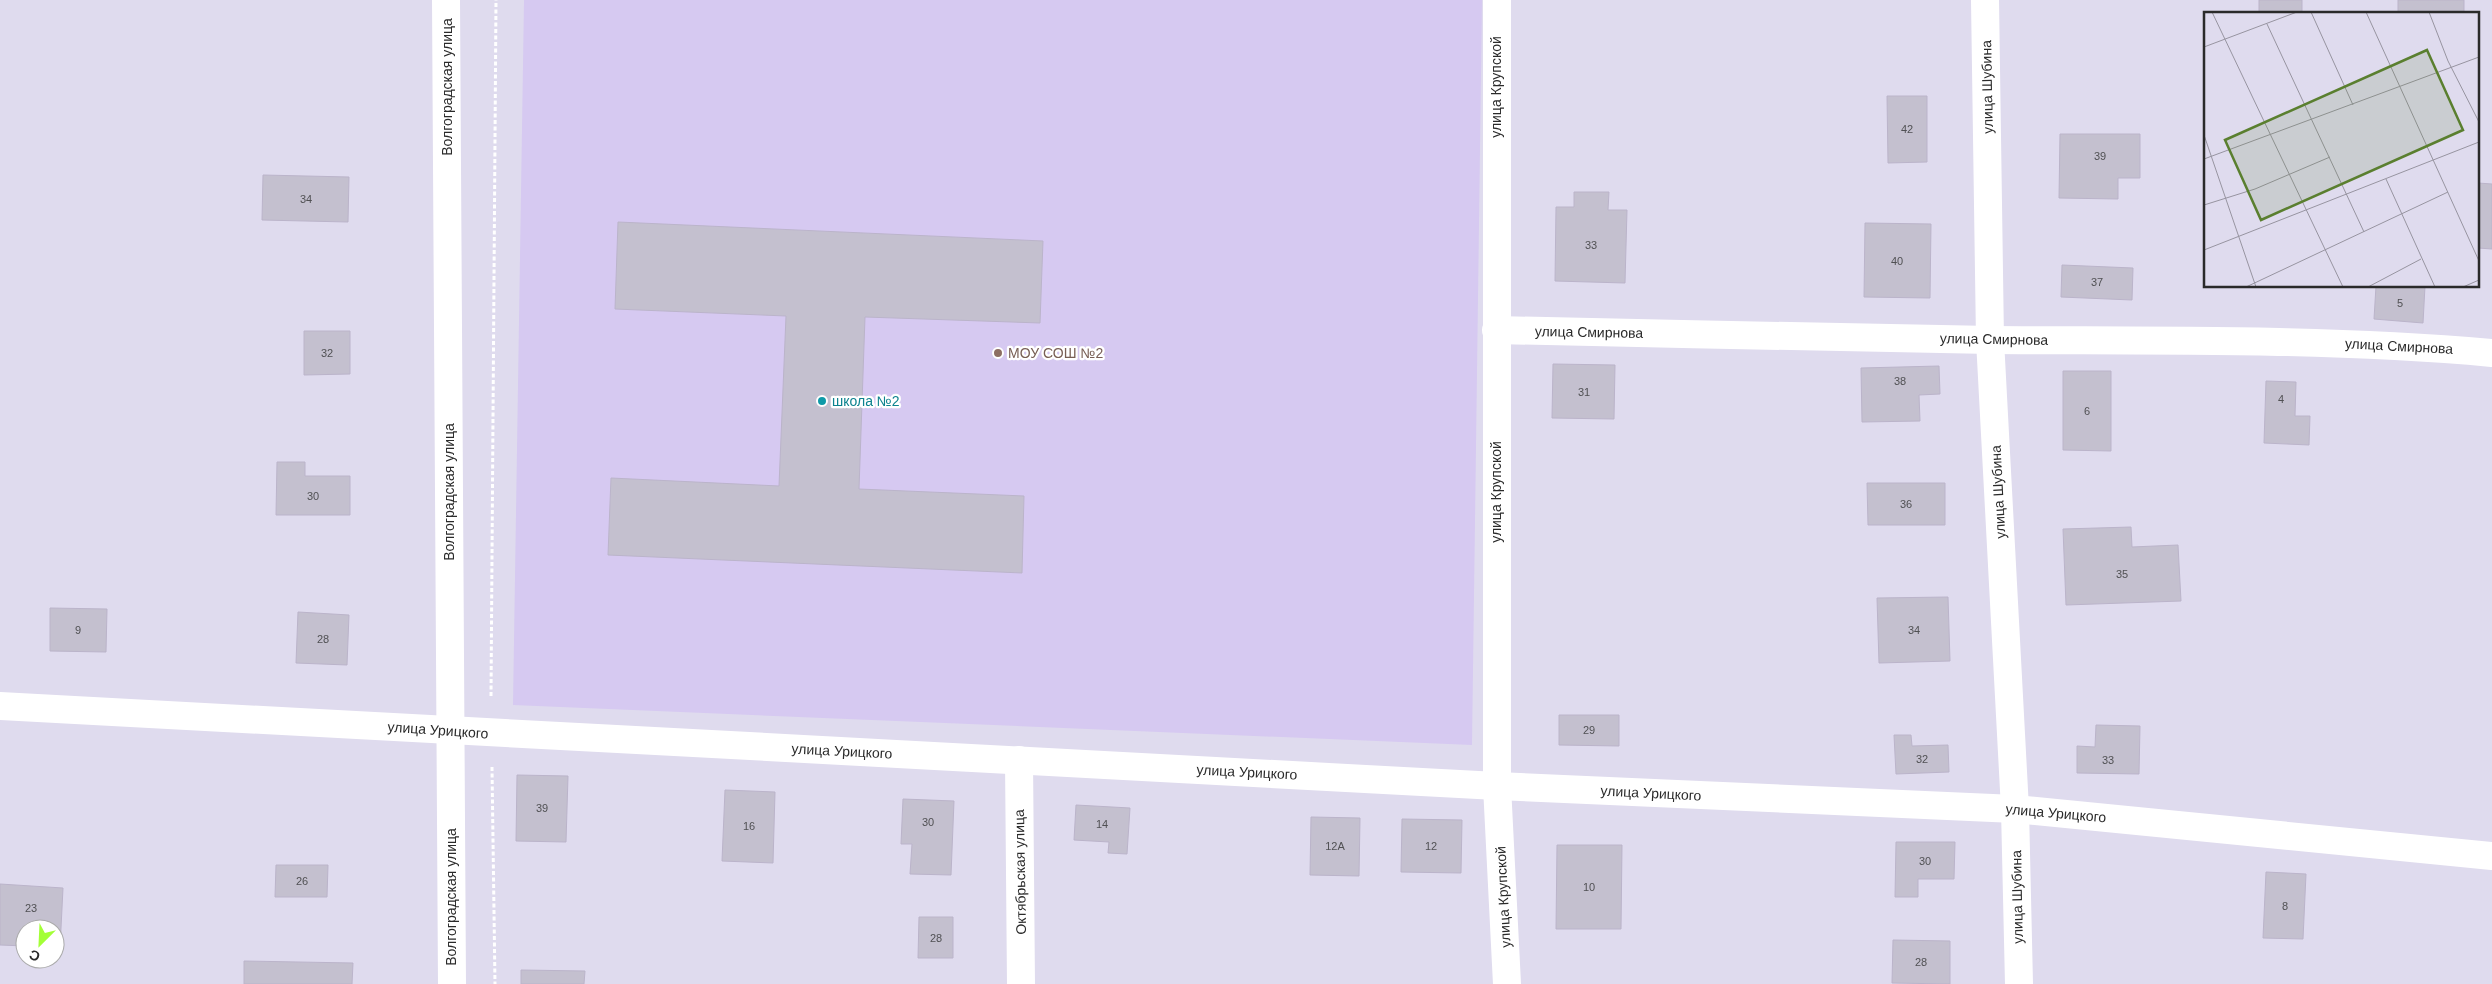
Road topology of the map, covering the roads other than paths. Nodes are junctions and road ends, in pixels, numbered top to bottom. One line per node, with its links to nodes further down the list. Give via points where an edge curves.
1 (446, 0): 8 (street, Волгоградская улица)
2 (1497, 0): 4 (street, улица Крупской)
3 (1986, 0): 5 (street, улица Шубина)
4 (1496, 330): 5 (street, улица Смирнова); 10 (street, улица Крупской)
5 (1990, 340): 6 (street, улица Смирнова, via 2233,340 2405,345); 11 (street, улица Шубина)
6 (2492, 353)
7 (0, 706): 8 (street, улица Урицкого)
8 (450, 730): 9 (street, улица Урицкого); 13 (street, Волгоградская улица)
9 (1019, 760): 10 (street, улица Урицкого); 14 (street, Октябрьская улица)
10 (1497, 786): 11 (street, улица Урицкого); 15 (street, улица Крупской)
11 (2015, 809): 12 (street, улица Урицкого); 16 (street, улица Шубина)
12 (2492, 856)
13 (452, 984)
14 (1021, 984)
15 (1507, 984)
16 (2019, 984)

